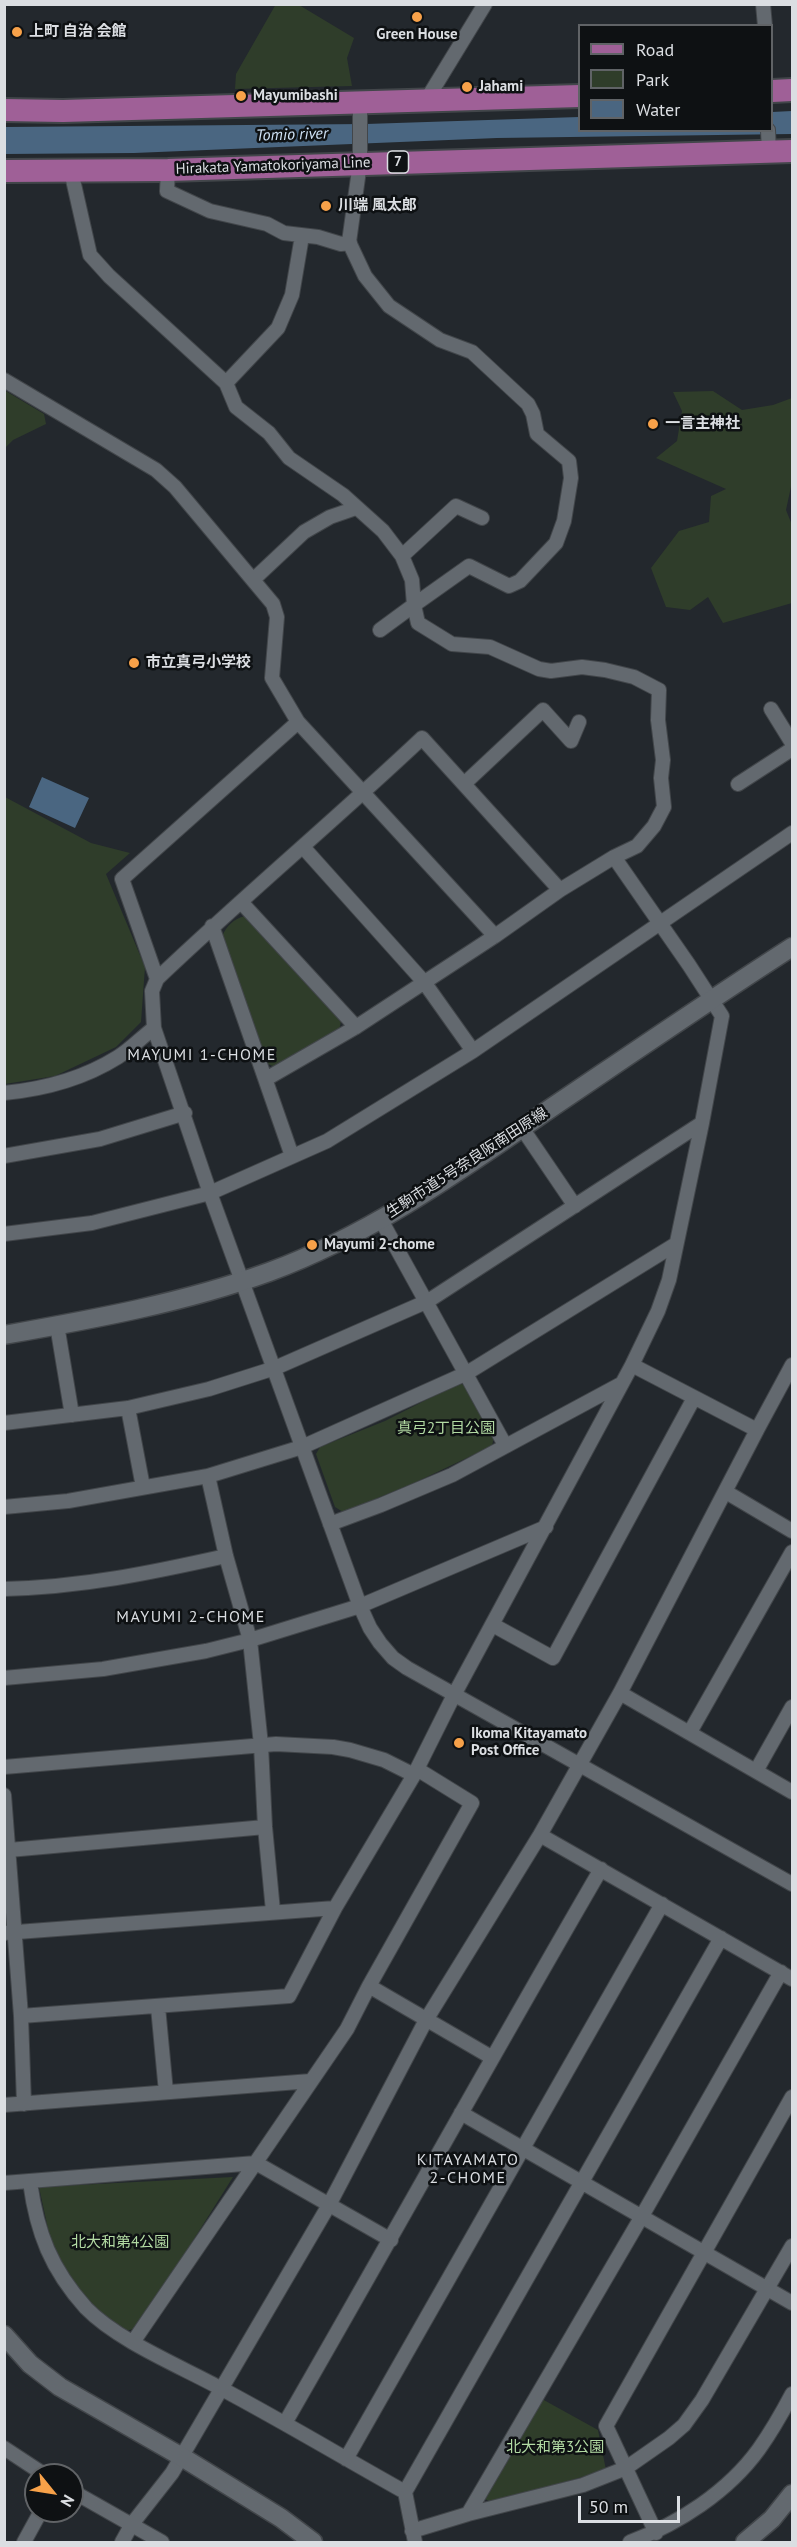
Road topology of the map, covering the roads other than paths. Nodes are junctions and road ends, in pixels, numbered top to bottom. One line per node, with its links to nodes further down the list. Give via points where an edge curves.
1 (485, 4): 7 (street)
2 (764, 4): 3 (street)
3 (765, 24)
4 (792, 90): 5 (main road)
5 (773, 91)
6 (578, 96): 7 (main road)
7 (427, 99): 8 (main road)
8 (360, 102): 9 (main road); 12 (street)
9 (4, 110)
10 (769, 141): 11 (main road, Hirakata Yamatokoriyama Line / 7); 12 (main road, Hirakata Yamatokoriyama Line / 7)
11 (792, 152)
12 (360, 164): 13 (main road, Hirakata Yamatokoriyama Line / 7); 17 (street)
13 (168, 170): 15 (main road, Hirakata Yamatokoriyama Line / 7); 16 (street, via 167,191 210,211)
14 (4, 171): 15 (main road, Hirakata Yamatokoriyama Line / 7)
15 (71, 171): 19 (street, via 90,255)
16 (302, 236): 17 (street); 19 (street, via 292,295 279,328)
17 (350, 243): 24 (street, via 365,276 389,306 440,340 472,352 528,404 537,434 569,460 571,478 556,543 520,581 509,586 469,566)
18 (4, 380): 23 (street, via 156,470)
19 (226, 383): 20 (street, via 236,407 269,433 289,458)
20 (356, 508): 22 (street, via 383,531); 23 (street, via 304,532)
21 (482, 518): 22 (street, via 456,506)
22 (402, 555): 24 (street, via 412,580)
23 (254, 579): 27 (street, via 273,603 277,617 272,678)
24 (414, 605): 25 (street); 36 (street, via 418,623 452,644 490,646 539,669 604,670 634,677 659,690 664,807 637,846)
25 (381, 630)
26 (771, 709): 29 (street)
27 (298, 722): 33 (street); 43 (street, via 122,879)
28 (579, 722): 31 (street, via 572,741 543,710)
29 (792, 743)
30 (792, 749): 32 (street)
31 (464, 784): 33 (street, via 422,738); 37 (street)
32 (738, 784)
33 (362, 794): 35 (street); 41 (street)
34 (792, 833): 39 (street)
35 (303, 847): 38 (street); 44 (street)
36 (614, 857): 37 (street); 39 (street)
37 (560, 890): 41 (street)
38 (241, 902): 40 (street); 46 (street)
39 (659, 923): 45 (street); 48 (street)
40 (212, 926): 43 (street); 49 (street)
41 (495, 936): 44 (street)
42 (792, 947): 45 (street, 生駒市道5号奈良阪南田原線)
43 (157, 979): 47 (street, via 153,991)
44 (424, 981): 46 (street); 48 (street)
45 (711, 999): 52 (street, via 722,1016); 53 (street, 生駒市道5号奈良阪南田原線)
46 (356, 1027): 49 (street)
47 (154, 1028): 50 (street, via 119,1056 65,1083); 51 (street)
48 (473, 1051): 55 (street, via 327,1141)
49 (266, 1079): 55 (street)
50 (4, 1093)
51 (185, 1113): 54 (street, via 100,1139); 56 (street)
52 (702, 1123): 57 (street); 60 (street)
53 (522, 1128): 57 (street); 58 (street, 生駒市道5号奈良阪南田原線)
54 (4, 1156)
55 (292, 1156): 56 (street)
56 (210, 1193): 59 (street, via 92,1223); 61 (street)
57 (575, 1206): 62 (street)
58 (381, 1220): 61 (street, 生駒市道5号奈良阪南田原線, via 307,1256); 62 (street)
59 (4, 1234)
60 (676, 1244): 65 (street, via 658,1311); 68 (street)
61 (243, 1281): 63 (street, 生駒市道5号奈良阪南田原線, via 153,1306); 67 (street)
62 (428, 1301): 67 (street); 68 (street)
63 (57, 1325): 64 (street, 生駒市道5号奈良阪南田原線); 72 (street)
64 (4, 1335)
65 (632, 1365): 69 (street); 70 (street)
66 (792, 1365): 74 (street)
67 (275, 1368): 71 (street); 76 (street)
68 (467, 1373): 75 (street); 76 (street)
69 (621, 1384): 75 (street); 82 (street)
70 (694, 1398): 74 (street); 88 (street, via 553,1658)
71 (128, 1408): 72 (street); 78 (street)
72 (72, 1415): 73 (street)
73 (4, 1423)
74 (757, 1430): 79 (street)
75 (505, 1445): 81 (street, via 452,1475)
76 (302, 1447): 77 (street); 81 (street)
77 (208, 1476): 78 (street); 85 (street)
78 (143, 1487): 80 (street, via 68,1501)
79 (726, 1492): 83 (street); 91 (street)
80 (4, 1507)
81 (330, 1524): 87 (street)
82 (546, 1527): 87 (street); 88 (street)
83 (792, 1531)
84 (792, 1551): 94 (street)
85 (226, 1556): 86 (street, via 108,1580); 89 (street)
86 (4, 1589)
87 (360, 1606): 89 (street); 92 (street, via 370,1628 393,1658)
88 (493, 1625): 92 (street)
89 (250, 1640): 90 (street, via 113,1668); 95 (street)
90 (4, 1678)
91 (620, 1693): 94 (street); 96 (street)
92 (454, 1695): 96 (street); 99 (street)
93 (792, 1707): 98 (street)
94 (690, 1732): 98 (street)
95 (261, 1745): 97 (street); 99 (street, via 333,1747); 102 (street)
96 (580, 1763): 103 (street); 106 (street)
97 (4, 1767)
98 (756, 1771): 100 (street)
99 (415, 1772): 108 (street); 113 (street, via 472,1803)
100 (792, 1792)
101 (4, 1795): 104 (street)
102 (265, 1827): 104 (street); 109 (street)
103 (540, 1834): 105 (street); 116 (street)
104 (9, 1850): 110 (street)
105 (601, 1869): 107 (street); 117 (street)
106 (792, 1884)
107 (662, 1905): 111 (street); 124 (street)
108 (335, 1908): 109 (street); 114 (street, via 289,1996)
109 (273, 1911): 110 (street)
110 (10, 1932): 115 (street)
111 (721, 1938): 112 (street); 127 (street)
112 (787, 1976): 130 (street)
113 (369, 1986): 116 (street); 118 (street, via 347,2029)
114 (158, 2007): 115 (street); 119 (street)
115 (21, 2016): 121 (street)
116 (426, 2020): 117 (street); 129 (street)
117 (491, 2057): 123 (street)
118 (310, 2081): 119 (street); 125 (street)
119 (166, 2092): 121 (street)
120 (792, 2097): 133 (street)
121 (24, 2104): 122 (street)
122 (4, 2105)
123 (461, 2113): 124 (street); 131 (street)
124 (522, 2148): 127 (street); 143 (street)
125 (256, 2163): 126 (street); 129 (street); 137 (street)
126 (30, 2182): 128 (street); 137 (street, via 41,2237 54,2266 89,2310)
127 (583, 2182): 130 (street); 146 (street)
128 (4, 2183)
129 (329, 2205): 131 (street); 138 (street)
130 (642, 2216): 133 (street); 149 (street)
131 (391, 2240): 140 (street)
132 (792, 2246): 134 (street)
133 (706, 2253): 134 (street); 145 (street, via 606,2426)
134 (768, 2289): 135 (street); 145 (street, via 684,2425)
135 (792, 2303)
136 (4, 2335): 142 (street, via 30,2364 60,2388)
137 (133, 2342): 138 (street)
138 (223, 2389): 140 (street); 142 (street)
139 (792, 2394): 152 (street, via 744,2467 705,2501)
140 (285, 2423): 143 (street)
141 (4, 2448): 144 (street)
142 (182, 2457): 151 (street); 157 (street)
143 (346, 2459): 146 (street)
144 (27, 2463)
145 (626, 2468): 149 (street, via 583,2485); 152 (street)
146 (405, 2492): 153 (street)
147 (792, 2494): 159 (street, via 772,2519)
148 (84, 2498): 151 (street)
149 (468, 2514): 153 (street)
150 (34, 2523): 154 (street)
151 (132, 2524): 155 (street); 156 (street)
152 (656, 2533): 158 (street)
153 (413, 2536)
154 (24, 2542)
155 (122, 2542)
156 (162, 2542)
157 (313, 2542)
158 (630, 2542)
159 (745, 2542)

